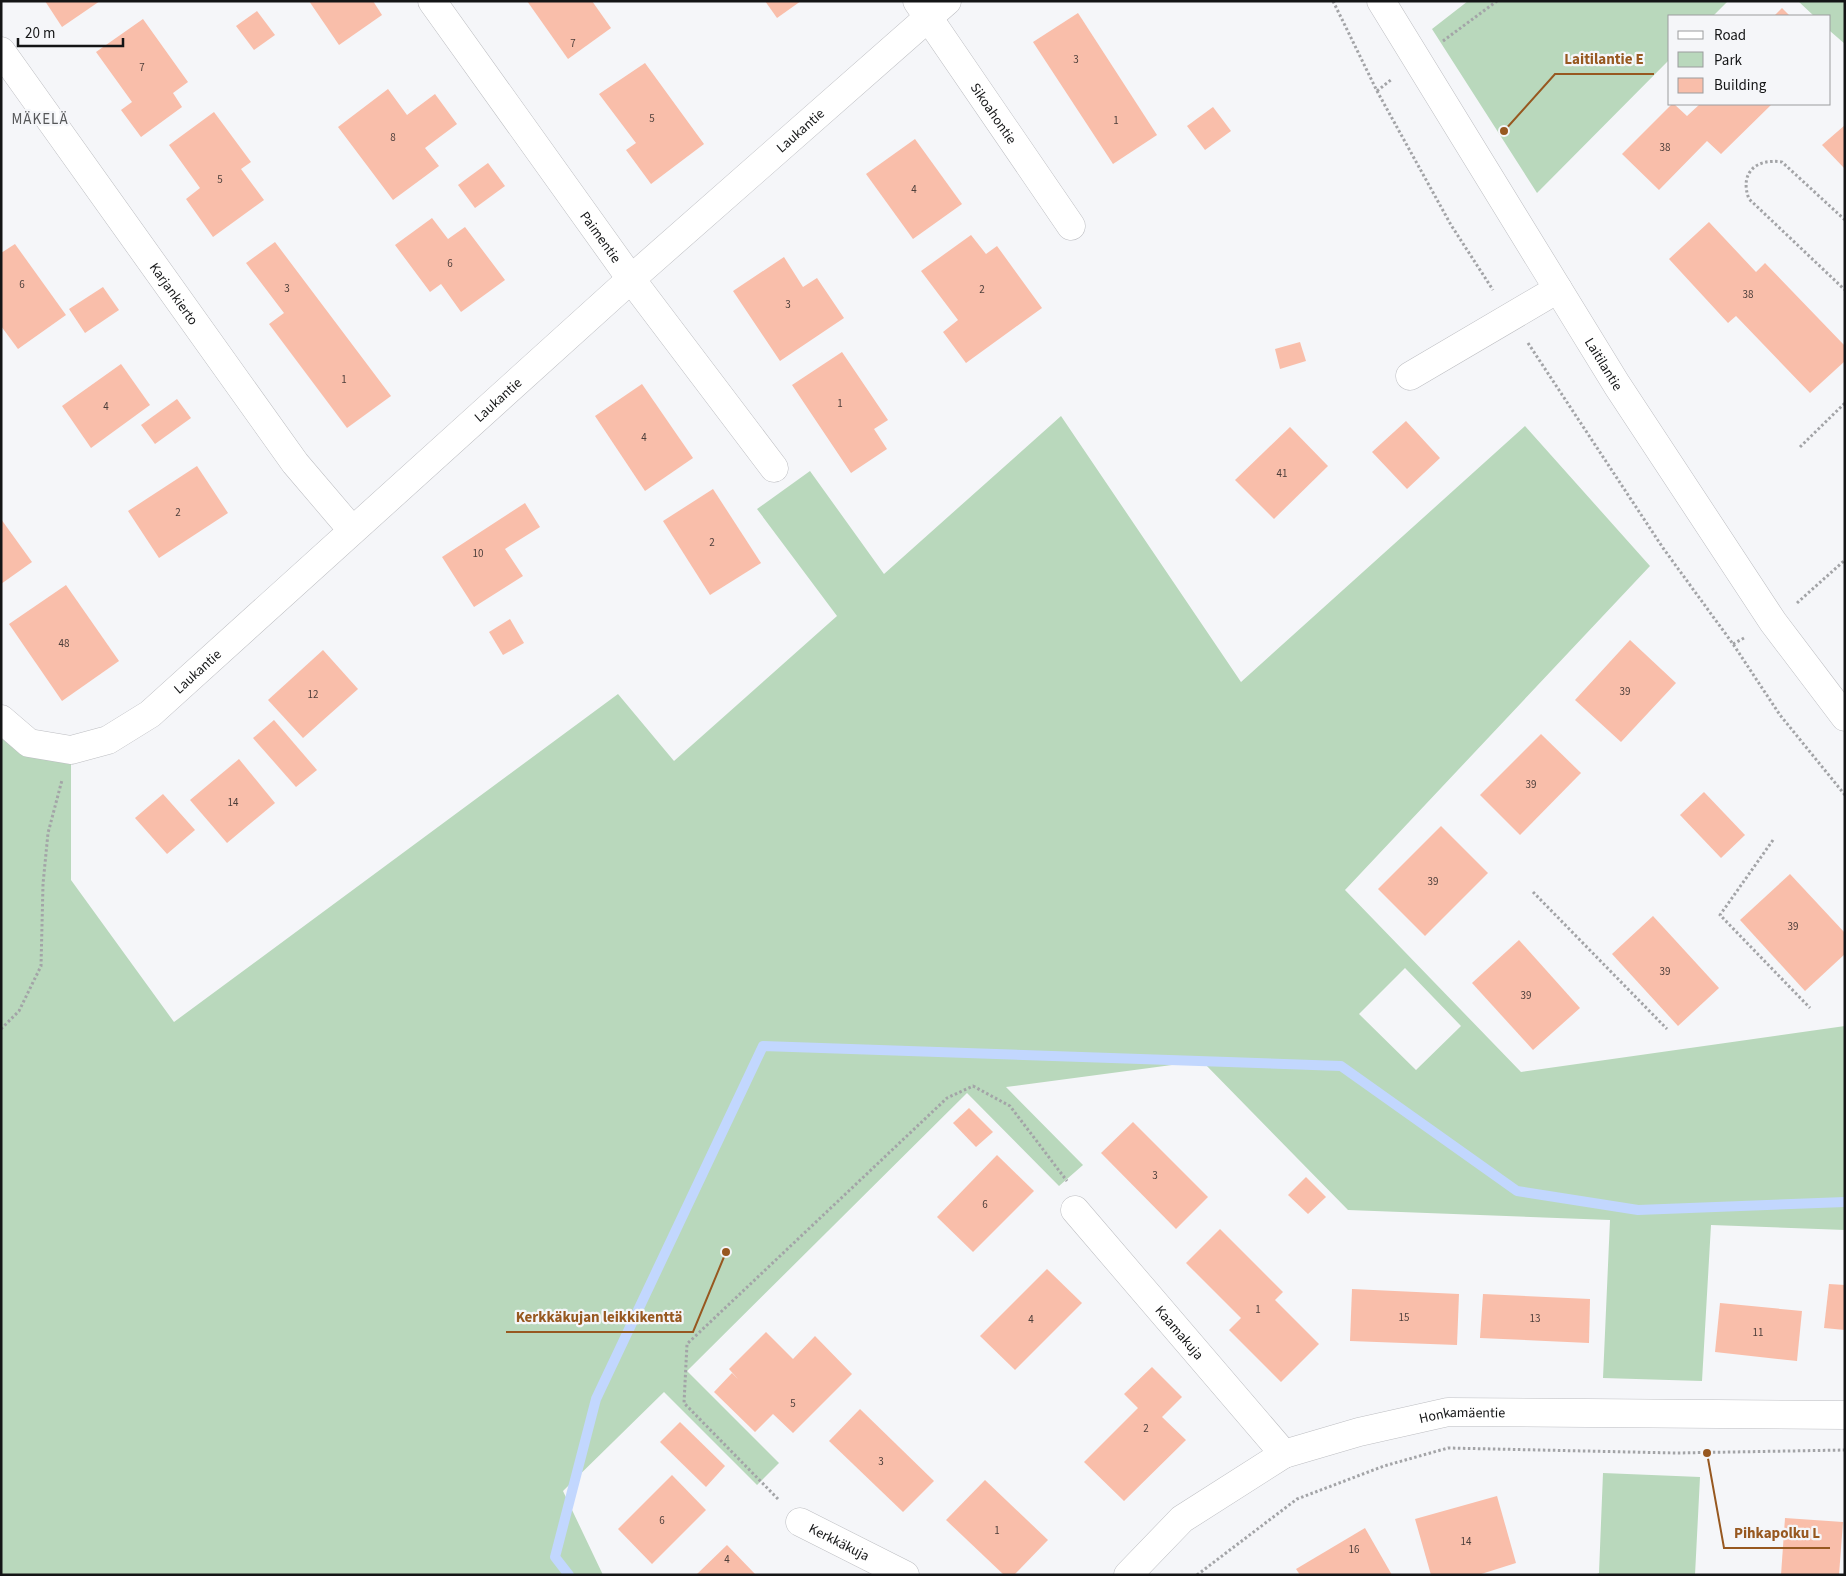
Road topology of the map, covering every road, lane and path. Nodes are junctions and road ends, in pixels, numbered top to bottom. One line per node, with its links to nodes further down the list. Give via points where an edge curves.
1 (432, 1): 8 (street, Paimentie)
2 (1333, 1): 11 (path, via 1377,91 1451,225)
3 (1381, 1): 9 (street, Laitilantie)
4 (931, 7): 7 (street, Sikoahontie); 8 (street, Laukantie)
5 (1, 51): 16 (street, Karjankierto, via 295,463)
6 (1845, 220): 10 (path, via 1782,162 1764,161 1747,176 1749,199)
7 (1071, 226)
8 (631, 279): 15 (street, Paimentie); 16 (street, Laukantie)
9 (1558, 289): 11 (street); 17 (street, Laitilantie, via 1617,385 1774,622)
10 (1845, 290)
11 (1511, 317): 12 (street); 20 (path, via 1663,548 1780,715)
12 (1410, 376)
13 (1845, 403): 14 (path)
14 (1800, 447)
15 (774, 468)
16 (352, 530): 19 (street, Laukantie, via 150,714 108,740)
17 (1845, 717)
18 (1, 719): 19 (street, Laukantie, via 29,743)
19 (71, 750): 24 (path, via 48,833 40,966 19,1011)
20 (1845, 795)
21 (1773, 840): 23 (path, via 1720,915)
22 (1533, 892): 25 (path)
23 (1810, 1008)
24 (1, 1029)
25 (1667, 1029)
26 (1075, 1210): 29 (street, Kaamakuja); 30 (path, via 1067,1179 1010,1106 973,1086 948,1098 687,1344 684,1402)
27 (1845, 1414): 29 (street, Honkamäentie, via 1448,1412 1359,1432)
28 (1845, 1450): 33 (path, via 1676,1453 1448,1448 1384,1466 1297,1499)
29 (1284, 1454): 32 (street, Honkamäentie, via 1182,1519)
30 (800, 1522): 31 (street, Kerkkäkuja)
31 (905, 1575)
32 (1128, 1575)
33 (1197, 1575)

